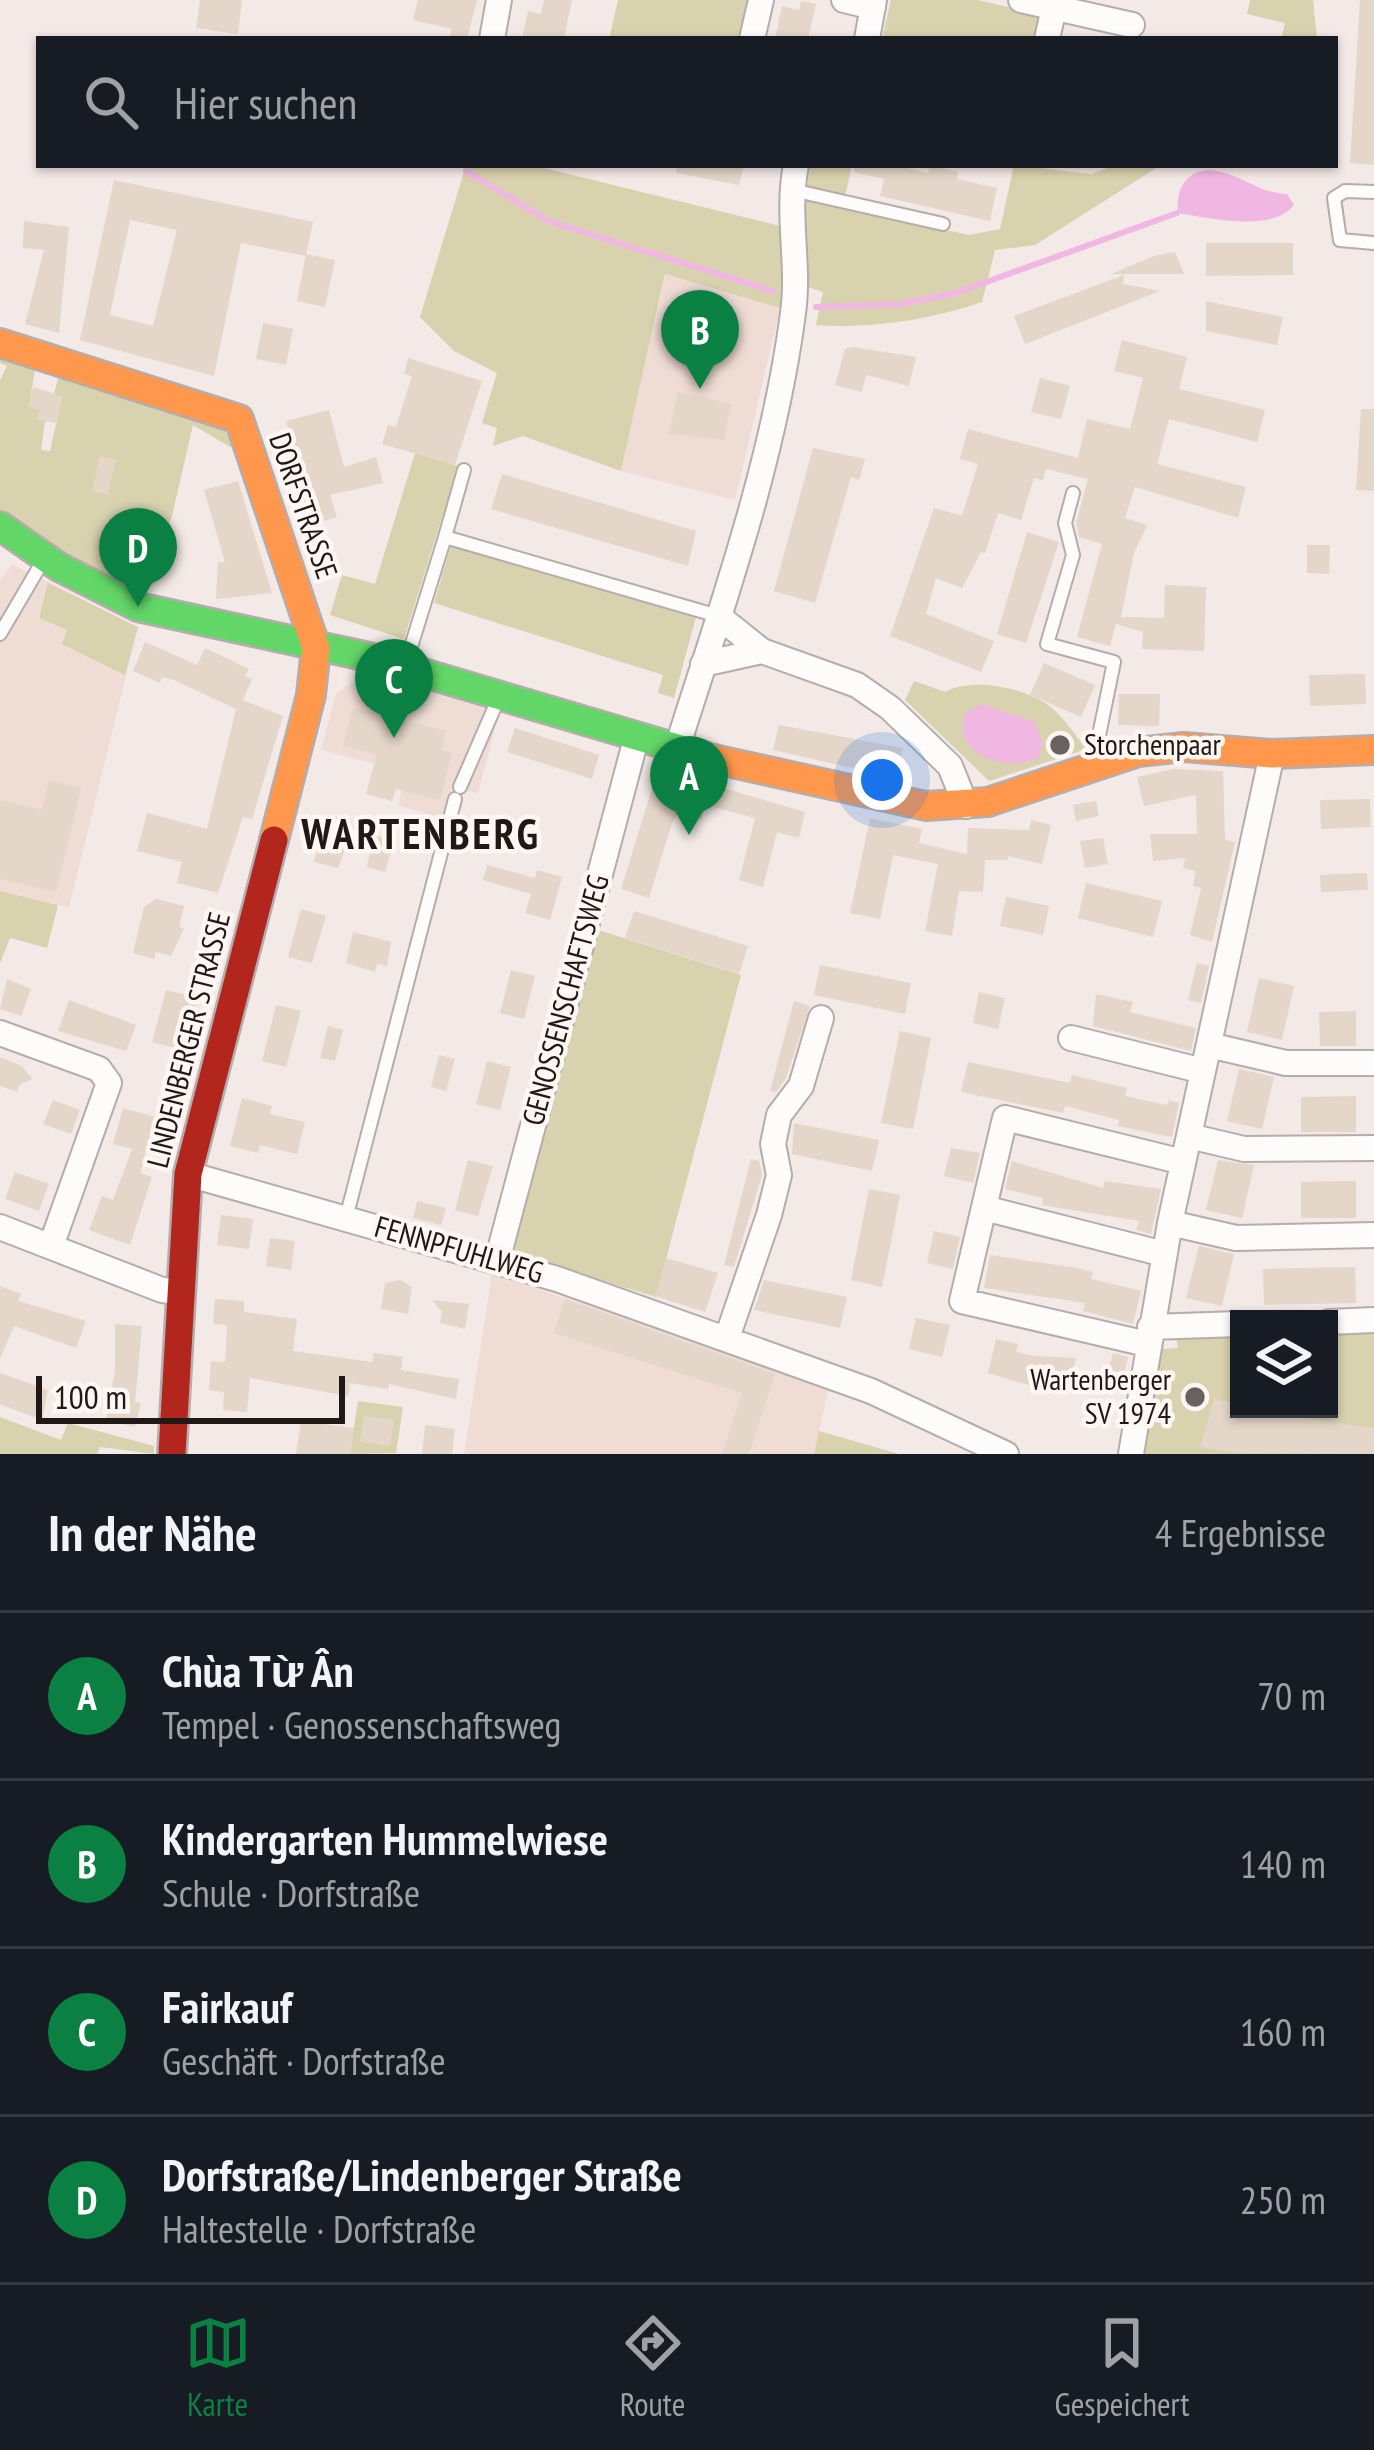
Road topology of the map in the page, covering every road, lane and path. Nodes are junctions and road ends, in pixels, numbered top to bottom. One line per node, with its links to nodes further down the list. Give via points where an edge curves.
1 (499, 0): 8 (street)
2 (761, 0): 9 (street)
3 (844, 0): 5 (street)
4 (1021, 0): 6 (street)
5 (873, 3): 10 (street)
6 (1054, 8): 7 (street); 11 (street)
7 (1132, 26)
8 (493, 36)
9 (753, 36)
10 (868, 36)
11 (1047, 36)
12 (794, 177): 14 (lane); 22 (street, via 787,349)
13 (1374, 193): 15 (lane, via 1334,198 1340,241)
14 (944, 224)
15 (1374, 243)
16 (0, 343): 24 (main road, DORFSTRASSE, via 239,419)
17 (464, 470): 20 (lane)
18 (1073, 493): 33 (lane, via 1065,523 1073,555 1047,644 1114,662 1096,750)
19 (0, 526): 21 (main road)
20 (445, 537): 22 (lane); 27 (lane)
21 (45, 558): 23 (lane); 24 (main road, via 137,608)
22 (718, 616): 25 (street); 26 (street)
23 (0, 634)
24 (316, 648): 27 (main road); 44 (main road, LINDENBERGER STRASSE, via 312,692)
25 (762, 652): 26 (street); 34 (street, via 857,686 890,708 950,766)
26 (703, 664): 31 (street)
27 (404, 667): 28 (main road)
28 (500, 696): 29 (main road); 46 (lane, via 458,793)
29 (636, 739): 31 (main road); 52 (street, GENOSSENSCHAFTSWEG)
30 (1374, 750): 32 (main road)
31 (676, 751): 34 (main road, via 836,790)
32 (1272, 754): 33 (main road, via 1184,747); 38 (street)
33 (1101, 765): 34 (main road)
34 (966, 806)
35 (821, 1018): 58 (street, via 801,1086 778,1115 770,1215)
36 (0, 1033): 50 (street, via 99,1070 110,1083)
37 (1071, 1038): 40 (street)
38 (1209, 1045): 39 (street, via 1286,1064); 40 (street)
39 (1374, 1063)
40 (1203, 1071): 41 (street)
41 (1189, 1136): 42 (street, via 1244,1148); 43 (street)
42 (1374, 1148)
43 (1183, 1162): 45 (street, via 1005,1118); 47 (street)
44 (188, 1174): 46 (street, FENNPFUHLWEG); 53 (main road, LINDENBERGER STRASSE)
45 (984, 1208): 51 (street); 57 (street, via 962,1301)
46 (346, 1218): 52 (street, FENNPFUHLWEG)
47 (1170, 1223): 49 (street, via 1236,1238); 51 (street)
48 (0, 1227): 50 (street)
49 (1374, 1235)
50 (52, 1246): 53 (street)
51 (1165, 1254): 57 (street)
52 (497, 1261): 58 (street, FENNPFUHLWEG)
53 (179, 1292): 59 (main road, LINDENBERGER STRASSE)
54 (1374, 1320): 55 (street)
55 (1338, 1322)
56 (1230, 1325): 57 (street)
57 (1149, 1335): 61 (street)
58 (727, 1338): 60 (street, FENNPFUHLWEG, via 871,1391)
59 (172, 1454)
60 (1006, 1454)
61 (1131, 1454)

